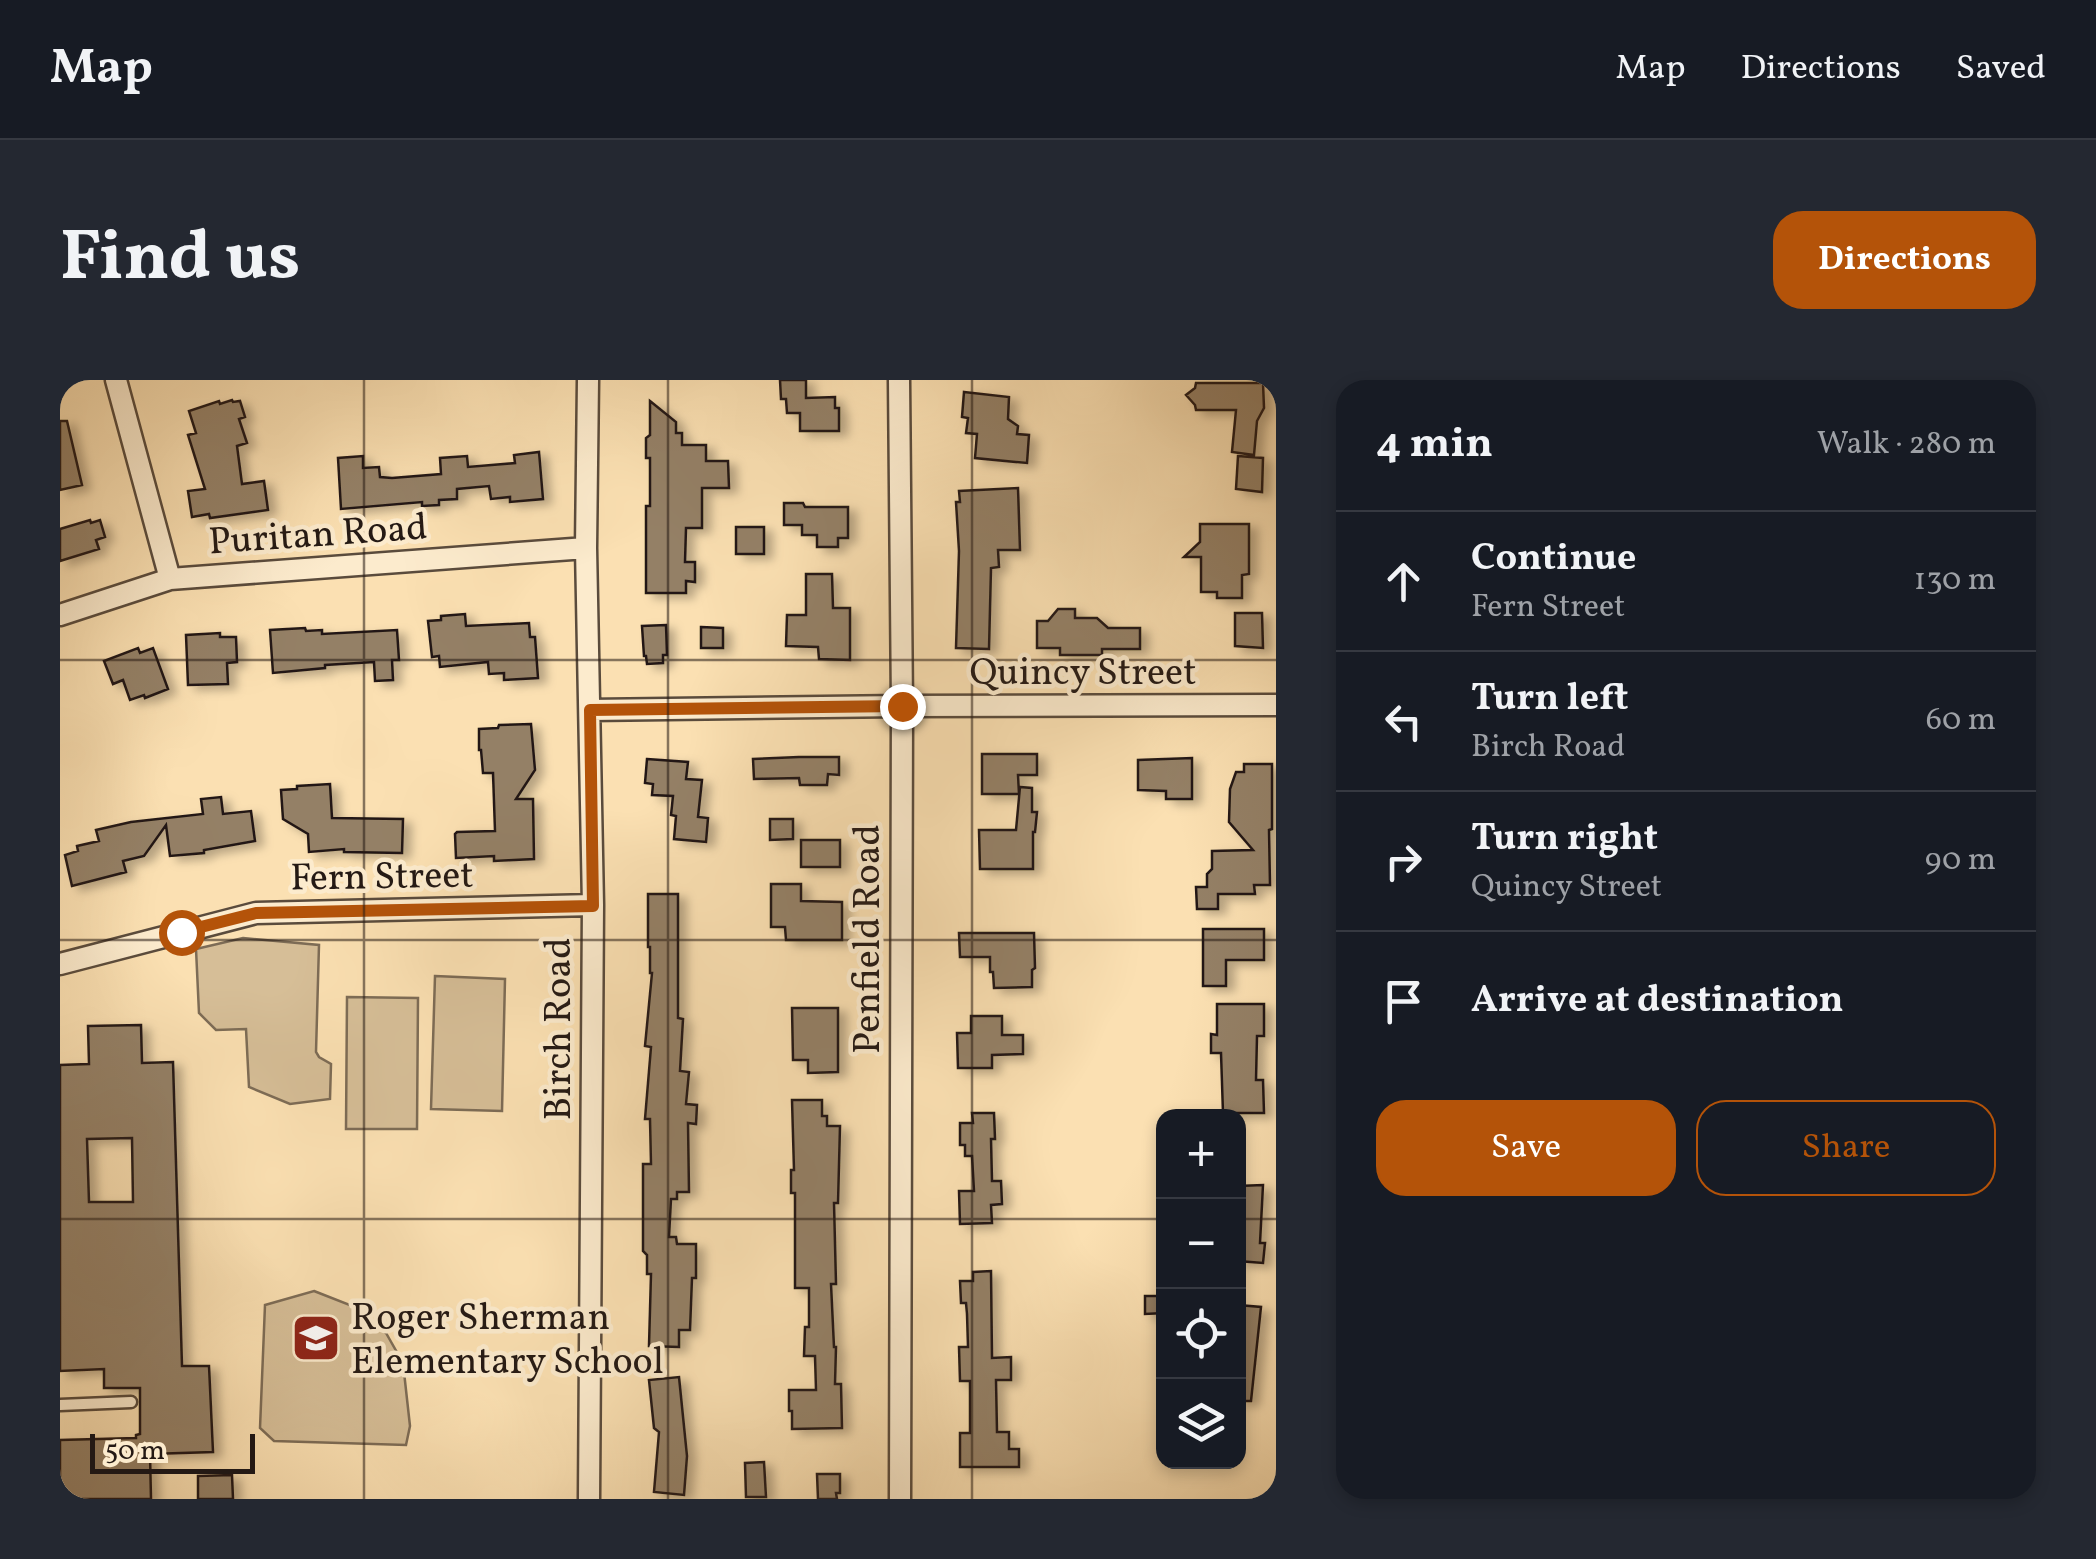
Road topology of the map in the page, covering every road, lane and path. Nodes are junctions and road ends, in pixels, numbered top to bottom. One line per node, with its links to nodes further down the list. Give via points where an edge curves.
1 (116, 380): 5 (street)
2 (588, 380): 4 (street, Birch Road)
3 (900, 380): 7 (street, Penfield Road)
4 (586, 548): 5 (street, Puritan Road); 9 (street, Birch Road)
5 (170, 579): 6 (street, Puritan Road)
6 (60, 614)
7 (902, 706): 8 (street, Quincy Street); 9 (street, Quincy Street); 15 (street, Penfield Road)
8 (1276, 706)
9 (590, 710): 10 (street, Birch Road)
10 (593, 906): 11 (street, Fern Street, via 256,913); 14 (street, Birch Road)
11 (60, 964)
12 (131, 1402): 13 (lane)
13 (60, 1406)
14 (589, 1499)
15 (900, 1499)

